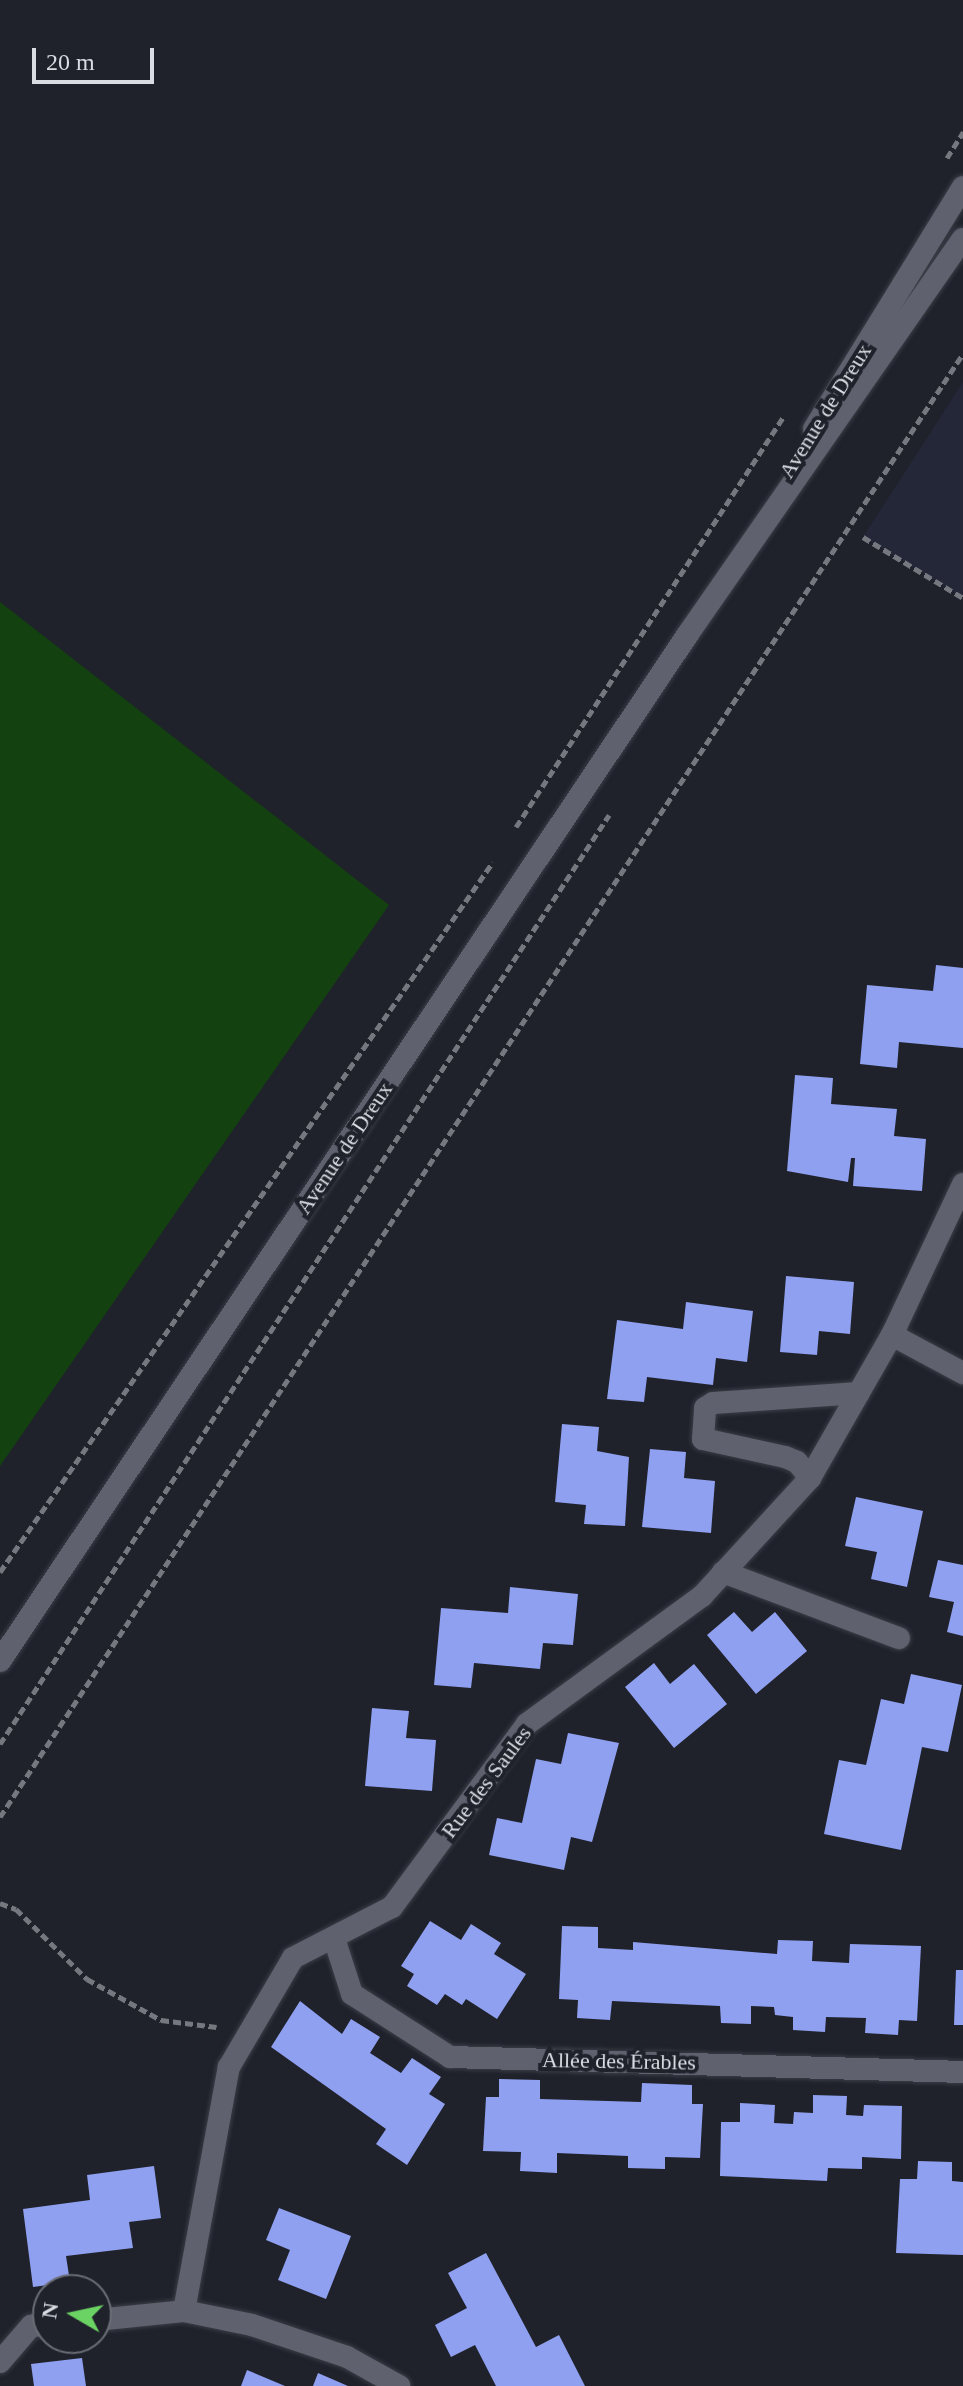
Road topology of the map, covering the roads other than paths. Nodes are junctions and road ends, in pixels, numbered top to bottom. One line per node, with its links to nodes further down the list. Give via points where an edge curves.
1 (963, 187): 3 (street, Avenue de Dreux)
2 (963, 239): 3 (street, Avenue de Dreux)
3 (688, 634): 11 (street, Avenue de Dreux)
4 (963, 1184): 5 (street, Rue des Saules)
5 (892, 1335): 6 (street); 7 (street, Rue des Saules)
6 (963, 1373)
7 (859, 1393): 8 (street, Rue des Saules); 8 (street, via 713,1403 705,1408 703,1439 785,1457)
8 (810, 1478): 9 (street, Rue des Saules)
9 (723, 1572): 10 (street); 12 (street, Rue des Saules, via 702,1596 527,1724 392,1907)
10 (899, 1638)
11 (0, 1661)
12 (334, 1938): 13 (street, Allée des Érables, via 352,1994 450,2057); 14 (street, Rue des Saules, via 293,1958 229,2067)
13 (963, 2072)
14 (184, 2311): 15 (street); 18 (street, via 252,2325 347,2357)
15 (112, 2318)
16 (32, 2326): 17 (street)
17 (0, 2362)
18 (399, 2386)

